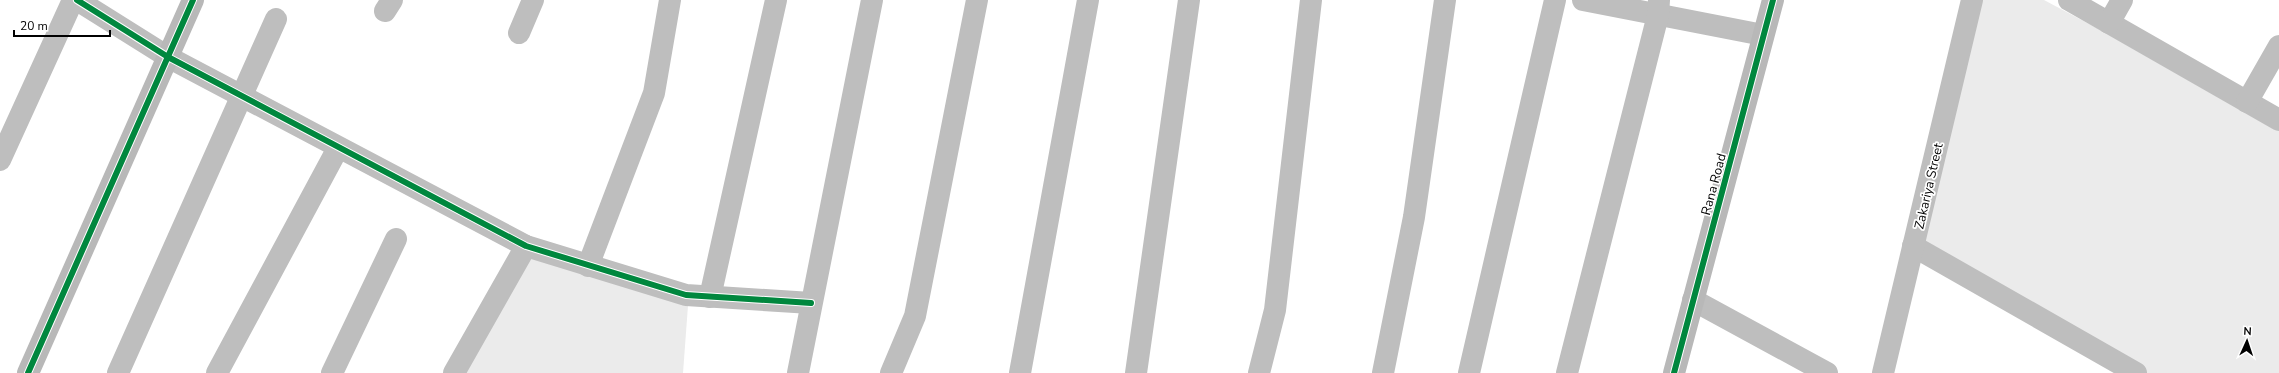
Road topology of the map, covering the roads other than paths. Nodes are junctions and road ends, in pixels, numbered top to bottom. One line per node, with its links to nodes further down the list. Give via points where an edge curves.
1 (73, 0): 30 (street)
2 (77, 0): 25 (street)
3 (193, 0): 25 (street)
4 (534, 0): 22 (street)
5 (670, 0): 34 (street, via 654,93)
6 (776, 0): 35 (street)
7 (872, 0): 37 (street)
8 (977, 0): 44 (street, via 915,316)
9 (1088, 0): 45 (street)
10 (1189, 0): 46 (street)
11 (1311, 0): 47 (street, via 1275,310)
12 (1445, 0): 48 (street, via 1414,217)
13 (1555, 0): 49 (street)
14 (1583, 0): 19 (street)
15 (1772, 0): 23 (street, Rana Road)
16 (1972, 0): 33 (street, Zakariya Street)
17 (2069, 0): 21 (street)
18 (2122, 0): 21 (street)
19 (1659, 7): 23 (street); 50 (street)
20 (276, 19): 26 (street)
21 (2109, 23): 27 (street)
22 (519, 33)
23 (1763, 35): 36 (street, Rana Road)
24 (2279, 46): 27 (street)
25 (168, 57): 26 (street); 38 (street)
26 (241, 96): 29 (street); 39 (street)
27 (2247, 102): 28 (street)
28 (2279, 120)
29 (338, 148): 32 (street); 40 (street)
30 (0, 160)
31 (396, 239): 41 (street)
32 (526, 246): 34 (street); 42 (street)
33 (1913, 246): 53 (street, Zakariya Street); 54 (street)
34 (588, 266): 35 (street, via 686,295)
35 (710, 296): 37 (street)
36 (1693, 300): 51 (street, Rana Road); 52 (street)
37 (811, 303): 43 (street)
38 (28, 373)
39 (118, 373)
40 (217, 373)
41 (332, 373)
42 (454, 373)
43 (798, 373)
44 (891, 373)
45 (1020, 373)
46 (1136, 373)
47 (1259, 373)
48 (1382, 373)
49 (1469, 373)
50 (1567, 373)
51 (1674, 373)
52 (1827, 373)
53 (1883, 373)
54 (2136, 373)

